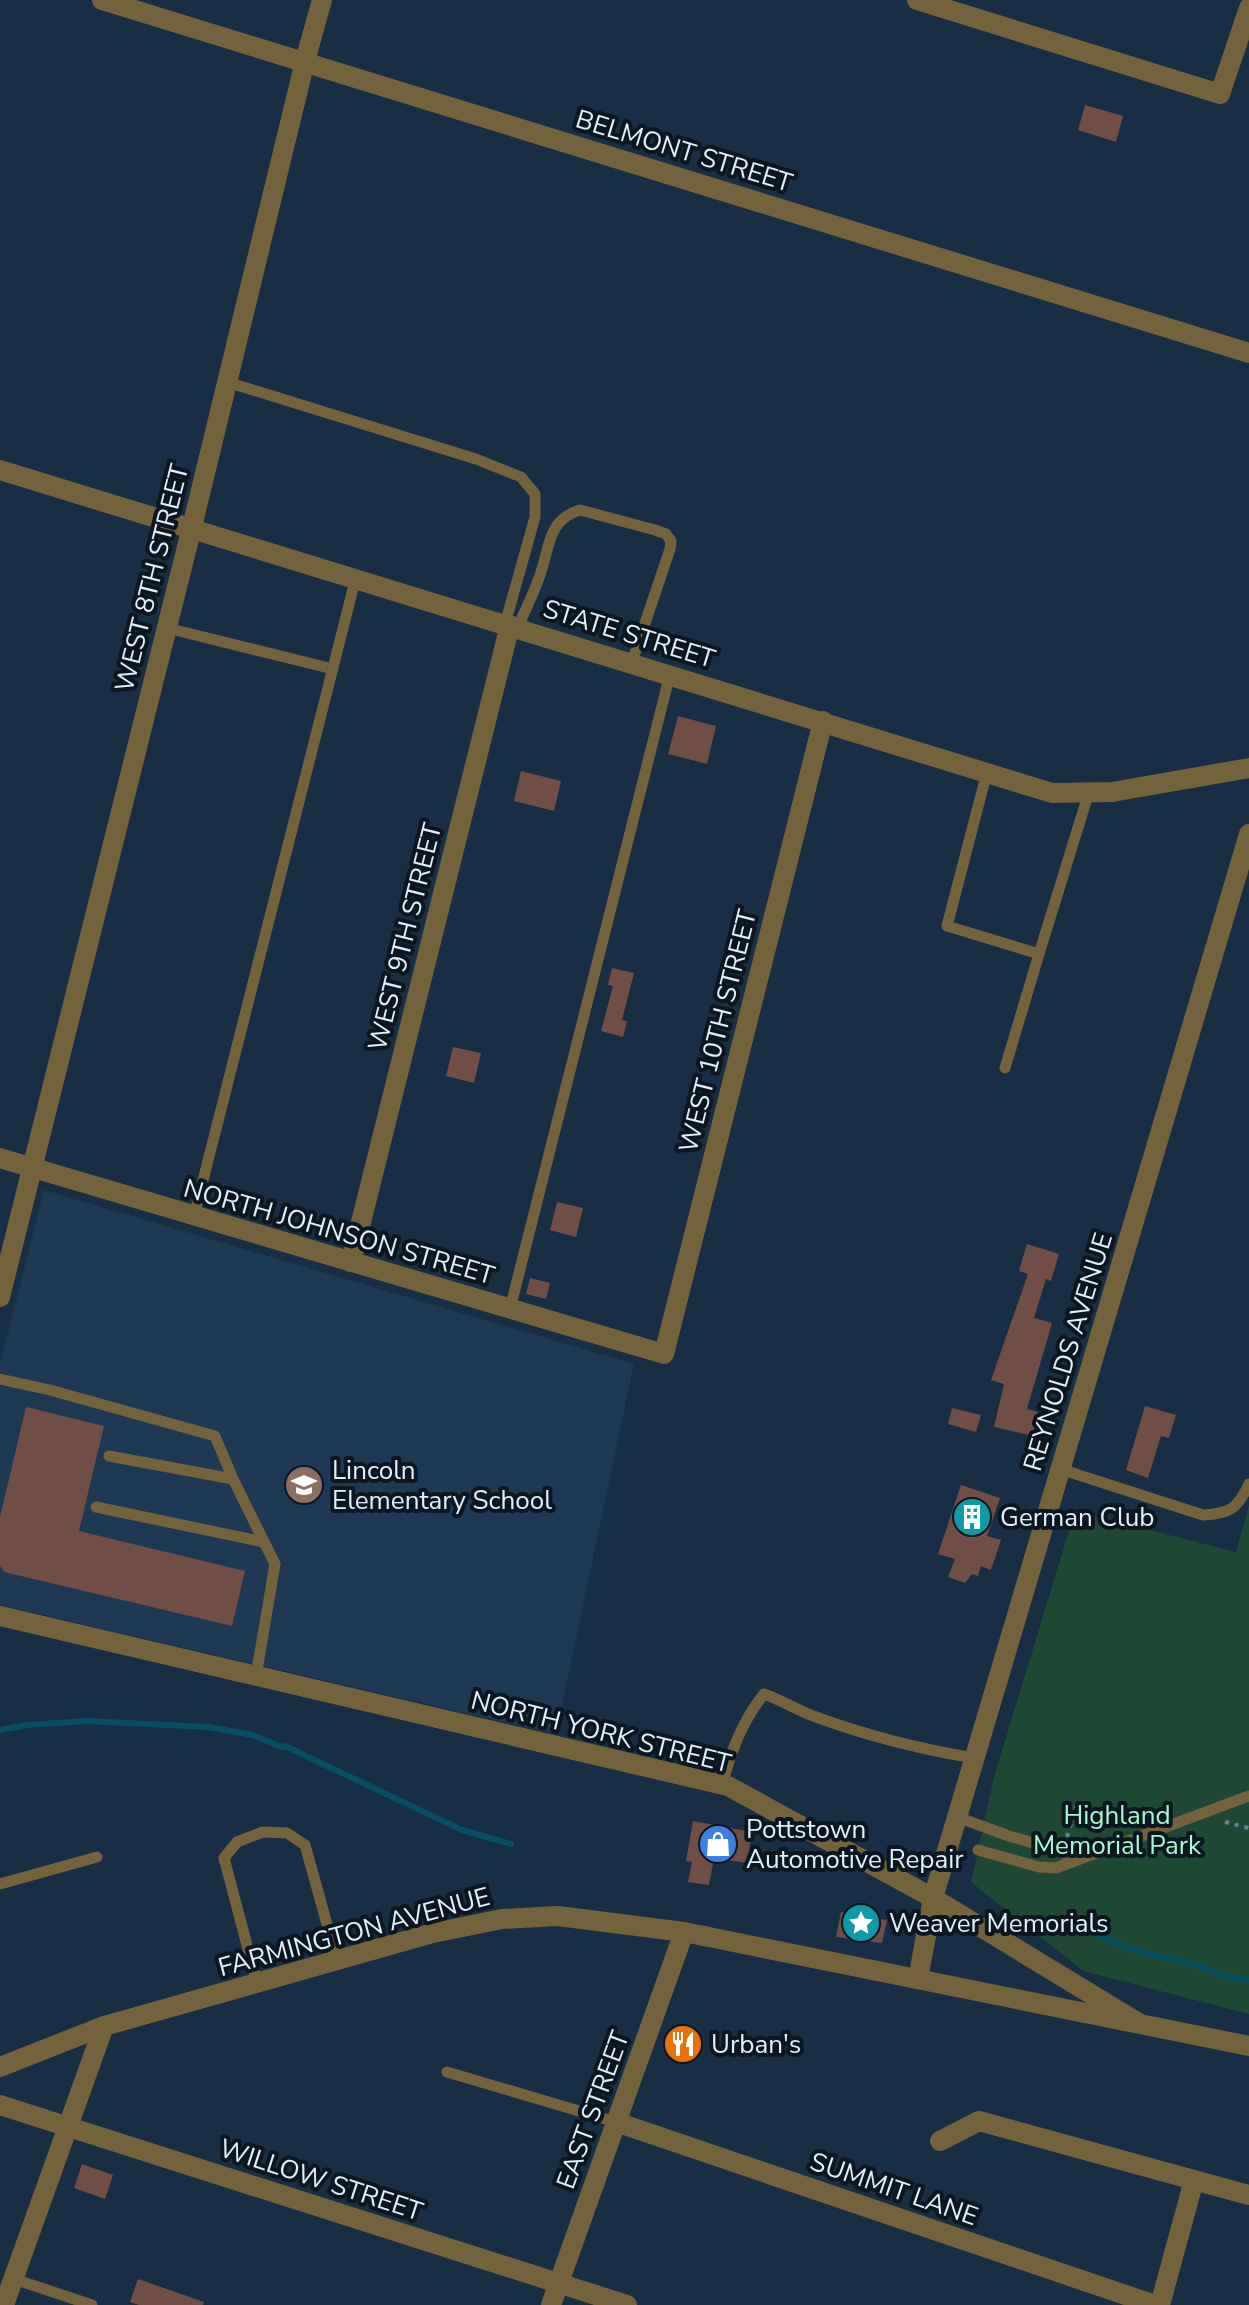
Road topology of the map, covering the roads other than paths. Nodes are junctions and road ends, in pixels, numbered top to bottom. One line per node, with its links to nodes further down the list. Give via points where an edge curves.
1 (102, 0): 5 (street, BELMONT STREET)
2 (322, 0): 5 (street, WEST 8TH STREET)
3 (917, 0): 4 (street, via 1220,94)
4 (1249, 8)
5 (305, 61): 6 (street, BELMONT STREET); 7 (street, WEST 8TH STREET)
6 (1249, 353)
7 (227, 382): 9 (street, WEST 8TH STREET); 11 (lane, via 521,477 535,494 535,517)
8 (0, 470): 9 (street, STATE STREET)
9 (192, 527): 10 (street, STATE STREET); 12 (street, WEST 8TH STREET)
10 (356, 577): 11 (street, STATE STREET); 14 (lane)
11 (511, 625): 13 (street, STATE STREET); 13 (lane, via 542,570 560,519 580,510 655,530 666,534 670,549); 26 (street, WEST 9TH STREET)
12 (167, 628): 14 (lane); 24 (street, WEST 8TH STREET)
13 (632, 662): 15 (street, STATE STREET)
14 (333, 669): 25 (lane)
15 (670, 674): 16 (street, STATE STREET); 28 (lane)
16 (823, 721): 18 (street, STATE STREET); 29 (street, WEST 10TH STREET)
17 (1249, 768): 19 (street, STATE STREET)
18 (987, 772): 19 (street, STATE STREET, via 1052,793); 21 (lane, via 947,926)
19 (1089, 792): 21 (lane)
20 (1249, 834): 32 (street, REYNOLDS AVENUE)
21 (1039, 954): 22 (lane)
22 (1005, 1068)
23 (0, 1158): 24 (street, NORTH JOHNSON STREET)
24 (33, 1169): 25 (street, NORTH JOHNSON STREET); 27 (street, WEST 8TH STREET)
25 (194, 1216): 26 (street, NORTH JOHNSON STREET)
26 (351, 1262): 28 (street, NORTH JOHNSON STREET)
27 (0, 1297)
28 (510, 1309): 29 (street, NORTH JOHNSON STREET)
29 (664, 1354)
30 (0, 1379): 33 (lane, via 215,1436)
31 (109, 1456): 33 (lane)
32 (1060, 1469): 34 (lane, via 1203,1515 1223,1514 1241,1502); 39 (street, REYNOLDS AVENUE)
33 (233, 1479): 36 (lane)
34 (1249, 1484)
35 (96, 1507): 36 (lane)
36 (264, 1542): 38 (lane, via 275,1564)
37 (0, 1616): 38 (street, NORTH YORK STREET)
38 (256, 1676): 40 (street, NORTH YORK STREET)
39 (974, 1758): 40 (lane, via 873,1737 764,1694 730,1755); 42 (street, REYNOLDS AVENUE)
40 (722, 1785): 47 (street, NORTH YORK STREET)
41 (1249, 1796): 45 (lane)
42 (957, 1817): 45 (lane, via 1062,1851); 47 (street, REYNOLDS AVENUE)
43 (978, 1850): 45 (lane, via 1039,1867 1056,1868)
44 (97, 1857): 46 (lane)
45 (1070, 1861)
46 (0, 1884)
47 (932, 1904): 50 (street, REYNOLDS AVENUE); 52 (street, NORTH YORK STREET)
48 (684, 1932): 49 (street, FARMINGTON AVENUE, via 558,1916 502,1919); 50 (street, FARMINGTON AVENUE); 58 (street, EAST STREET)
49 (337, 1960): 51 (street, FARMINGTON AVENUE); 51 (lane, via 305,1845 287,1833 263,1832 237,1842 224,1858)
50 (918, 1979): 52 (street, FARMINGTON AVENUE)
51 (257, 1983): 53 (street, FARMINGTON AVENUE)
52 (1140, 2024): 54 (street, FARMINGTON AVENUE)
53 (104, 2026): 55 (street, FARMINGTON AVENUE); 59 (street)
54 (1249, 2046)
55 (0, 2067)
56 (447, 2072): 58 (lane)
57 (0, 2105): 59 (street, WILLOW STREET)
58 (616, 2122): 64 (street, EAST STREET); 69 (street, SUMMIT LANE)
59 (69, 2126): 63 (street); 64 (street, WILLOW STREET)
60 (940, 2141): 61 (street, via 979,2121)
61 (1194, 2180): 62 (street); 69 (street)
62 (1249, 2195)
63 (14, 2279): 65 (street); 66 (lane)
64 (558, 2283): 67 (street, EAST STREET); 68 (street, WILLOW STREET)
65 (4, 2305)
66 (92, 2305)
67 (551, 2305)
68 (627, 2305)
69 (1158, 2305)

